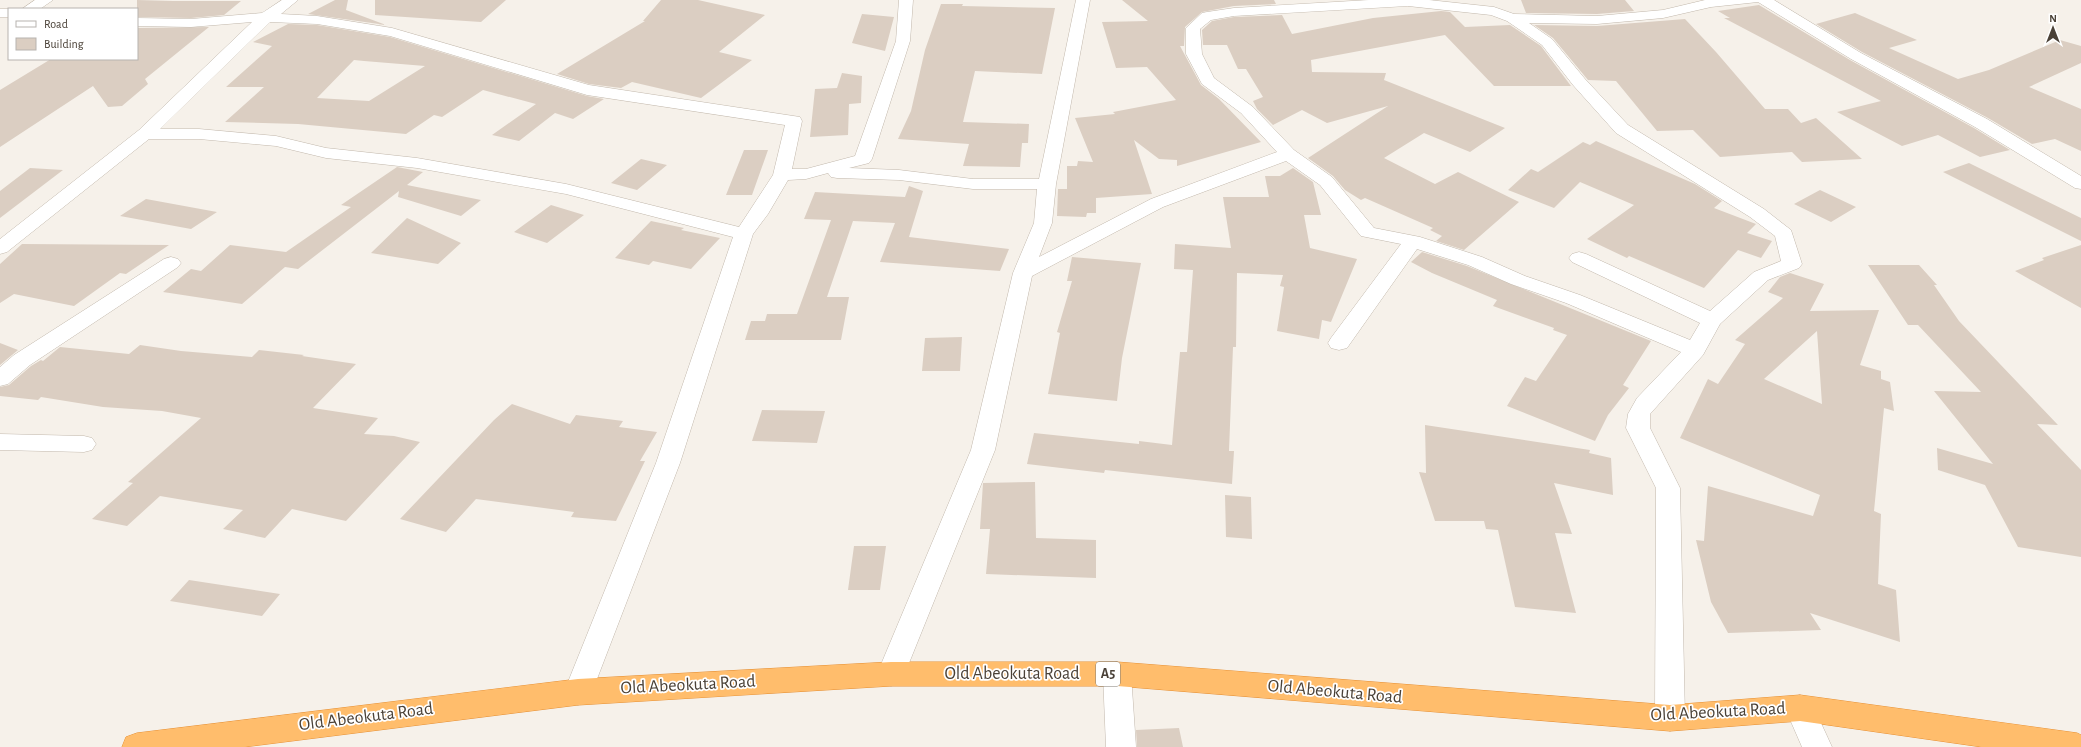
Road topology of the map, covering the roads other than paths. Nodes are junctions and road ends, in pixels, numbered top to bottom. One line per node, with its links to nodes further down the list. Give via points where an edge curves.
1 (46, 0): 9 (street)
2 (291, 0): 10 (street)
3 (906, 0): 15 (street, via 903,42 863,159)
4 (1083, 0): 17 (street)
5 (1753, 0): 7 (street)
6 (1764, 0): 18 (street, via 1856,56 1981,123)
7 (1717, 1): 11 (street, via 1663,14 1597,20)
8 (1382, 2): 11 (street, via 1408,2 1494,11); 14 (street, via 1234,12 1207,16 1193,28 1194,54 1208,81 1246,110)
9 (31, 8)
10 (266, 17): 12 (street, via 191,23); 13 (street); 16 (street, via 317,20 392,32 586,90 794,121)
11 (1512, 18): 25 (street, via 1547,42 1622,129 1757,213 1784,234 1792,264 1761,276)
12 (138, 22)
13 (145, 134): 19 (street, via 199,134 276,141 326,153 417,163 566,189); 21 (street)
14 (1288, 154): 20 (street, via 1326,181 1368,232); 24 (street, via 1157,203)
15 (806, 174): 16 (street); 17 (street, via 847,172 973,184)
16 (782, 175): 19 (street)
17 (1047, 184): 24 (street, via 1042,223)
18 (2081, 184)
19 (744, 234): 33 (street, via 668,463)
20 (1413, 241): 26 (street); 27 (street, via 1476,261)
21 (0, 248)
22 (1579, 258): 25 (street)
23 (171, 263): 28 (street, via 22,360)
24 (1023, 273): 31 (street, via 983,450)
25 (1712, 320): 27 (street)
26 (1338, 343)
27 (1695, 350): 35 (street, via 1645,404 1639,414 1638,428 1668,488)
28 (0, 379)
29 (0, 442): 30 (street)
30 (84, 444)
31 (891, 674): 32 (highway, Old Abeokuta Road / A5); 33 (highway, Old Abeokuta Road / A5)
32 (1117, 674): 35 (highway, Old Abeokuta Road / A5); 37 (street)
33 (578, 692): 36 (highway, Old Abeokuta Road / A5)
34 (1800, 708): 35 (highway, Old Abeokuta Road / A5); 38 (street); 39 (highway, Old Abeokuta Road / A5)
35 (1670, 718)
36 (138, 747)
37 (1121, 747)
38 (1817, 747)
39 (2077, 747)

